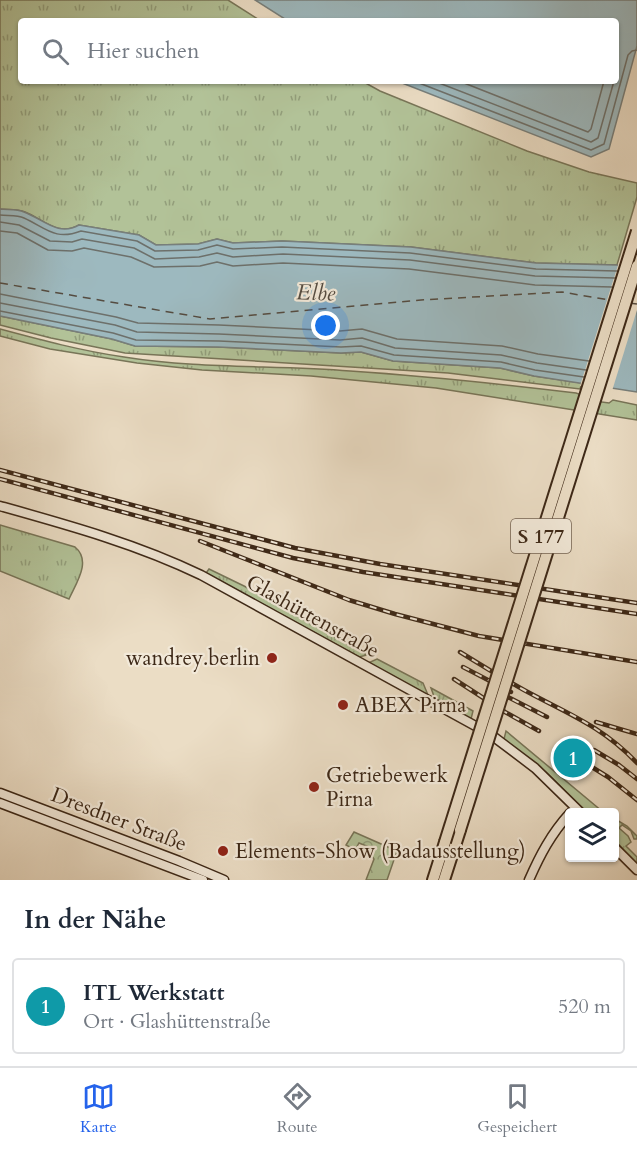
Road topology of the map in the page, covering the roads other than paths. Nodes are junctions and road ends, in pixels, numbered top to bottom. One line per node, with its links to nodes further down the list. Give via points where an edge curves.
1 (637, 231): 12 (highway, S 177, bridge)
2 (637, 266): 13 (highway, S 177, bridge)
3 (0, 506): 6 (street, Glashüttenstraße, via 129,544 201,575 489,734 535,768)
4 (0, 793): 11 (street, Dresdner Straße)
5 (0, 803): 10 (street, Dresdner Straße)
6 (571, 808)
7 (565, 822): 14 (street, via 545,846)
8 (619, 851): 9 (street)
9 (637, 870)
10 (203, 880)
11 (224, 880)
12 (433, 880)
13 (444, 880)
14 (529, 880)

